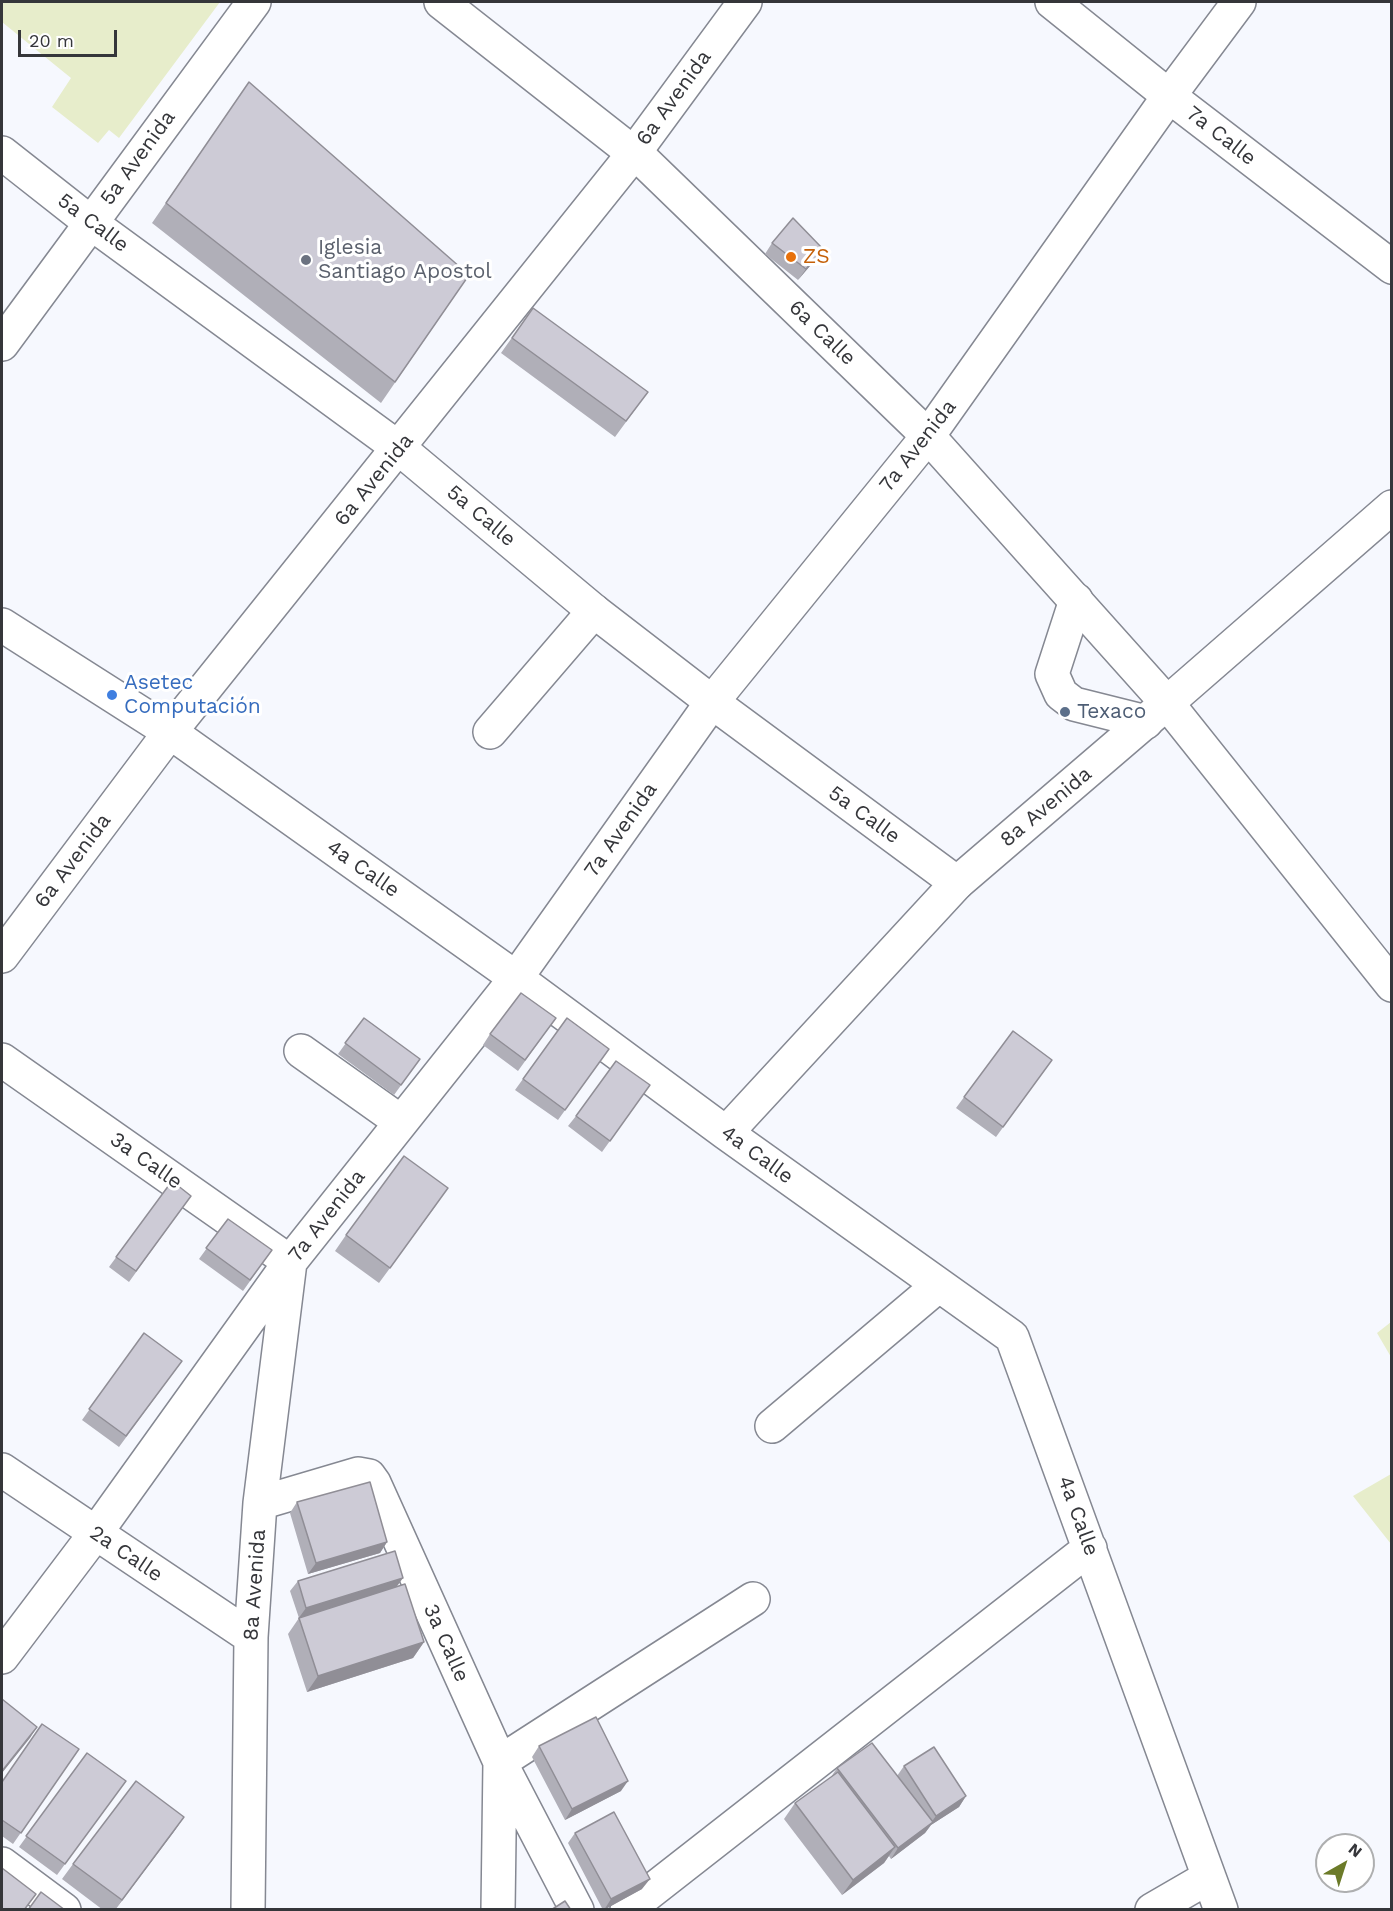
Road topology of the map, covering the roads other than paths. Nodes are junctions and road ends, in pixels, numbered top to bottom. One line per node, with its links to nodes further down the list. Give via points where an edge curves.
1 (254, 2): 9 (street, 5a Avenida)
2 (441, 2): 8 (street, 6a Calle)
3 (745, 2): 8 (street, 6a Avenida)
4 (1052, 2): 6 (street, 7a Calle)
5 (1239, 2): 6 (street, 7a Avenida)
6 (1169, 96): 10 (street, 7a Calle); 12 (street, 7a Avenida)
7 (2, 153): 9 (street, 5a Calle)
8 (634, 153): 12 (street, 6a Calle); 13 (street, 6a Avenida)
9 (91, 223): 11 (street, 5a Avenida); 13 (street, 5a Calle)
10 (1392, 267)
11 (2, 344)
12 (928, 436): 15 (street, 6a Calle); 18 (street, 7a Avenida)
13 (399, 449): 16 (street, 5a Calle); 20 (street, 6a Avenida)
14 (1392, 507): 19 (street, 8a Avenida)
15 (1076, 600): 19 (street, 6a Calle); 19 (street, via 1052,674 1061,694 1074,704)
16 (594, 612): 18 (street, 5a Calle); 21 (street)
17 (2, 625): 20 (street, 4a Calle)
18 (712, 702): 22 (street, 5a Calle); 24 (street, 7a Avenida)
19 (1157, 712): 22 (street, 8a Avenida); 25 (street, 6a Calle)
20 (170, 732): 23 (street, 6a Avenida); 24 (street, 4a Calle)
21 (490, 732)
22 (957, 883): 29 (street, 8a Avenida)
23 (2, 956)
24 (516, 978): 28 (street, 7a Avenida); 29 (street, 4a Calle)
25 (1392, 985)
26 (301, 1051): 28 (street)
27 (2, 1060): 30 (street, 3a Calle)
28 (401, 1122): 30 (street, 7a Avenida)
29 (726, 1133): 31 (street, 4a Calle)
30 (290, 1262): 34 (street, 8a Avenida); 35 (street, 7a Avenida)
31 (939, 1285): 32 (street); 36 (street, 4a Calle, via 1012,1337)
32 (772, 1426)
33 (2, 1470): 35 (street, 2a Calle)
34 (260, 1503): 38 (street, 8a Avenida); 40 (street, 3a Calle, via 358,1474 369,1476)
35 (95, 1534): 38 (street, 2a Calle); 39 (street, 7a Avenida)
36 (1090, 1548): 42 (street, 4a Calle); 47 (street)
37 (753, 1599): 40 (street)
38 (251, 1637): 44 (street, 8a Avenida)
39 (2, 1657)
40 (500, 1762): 45 (street); 46 (street, 3a Calle)
41 (2, 1864): 43 (street)
42 (1209, 1877): 48 (street); 49 (street, 4a Calle)
43 (64, 1910)
44 (248, 1910)
45 (498, 1910)
46 (577, 1910)
47 (627, 1910)
48 (1152, 1910)
49 (1221, 1910)

